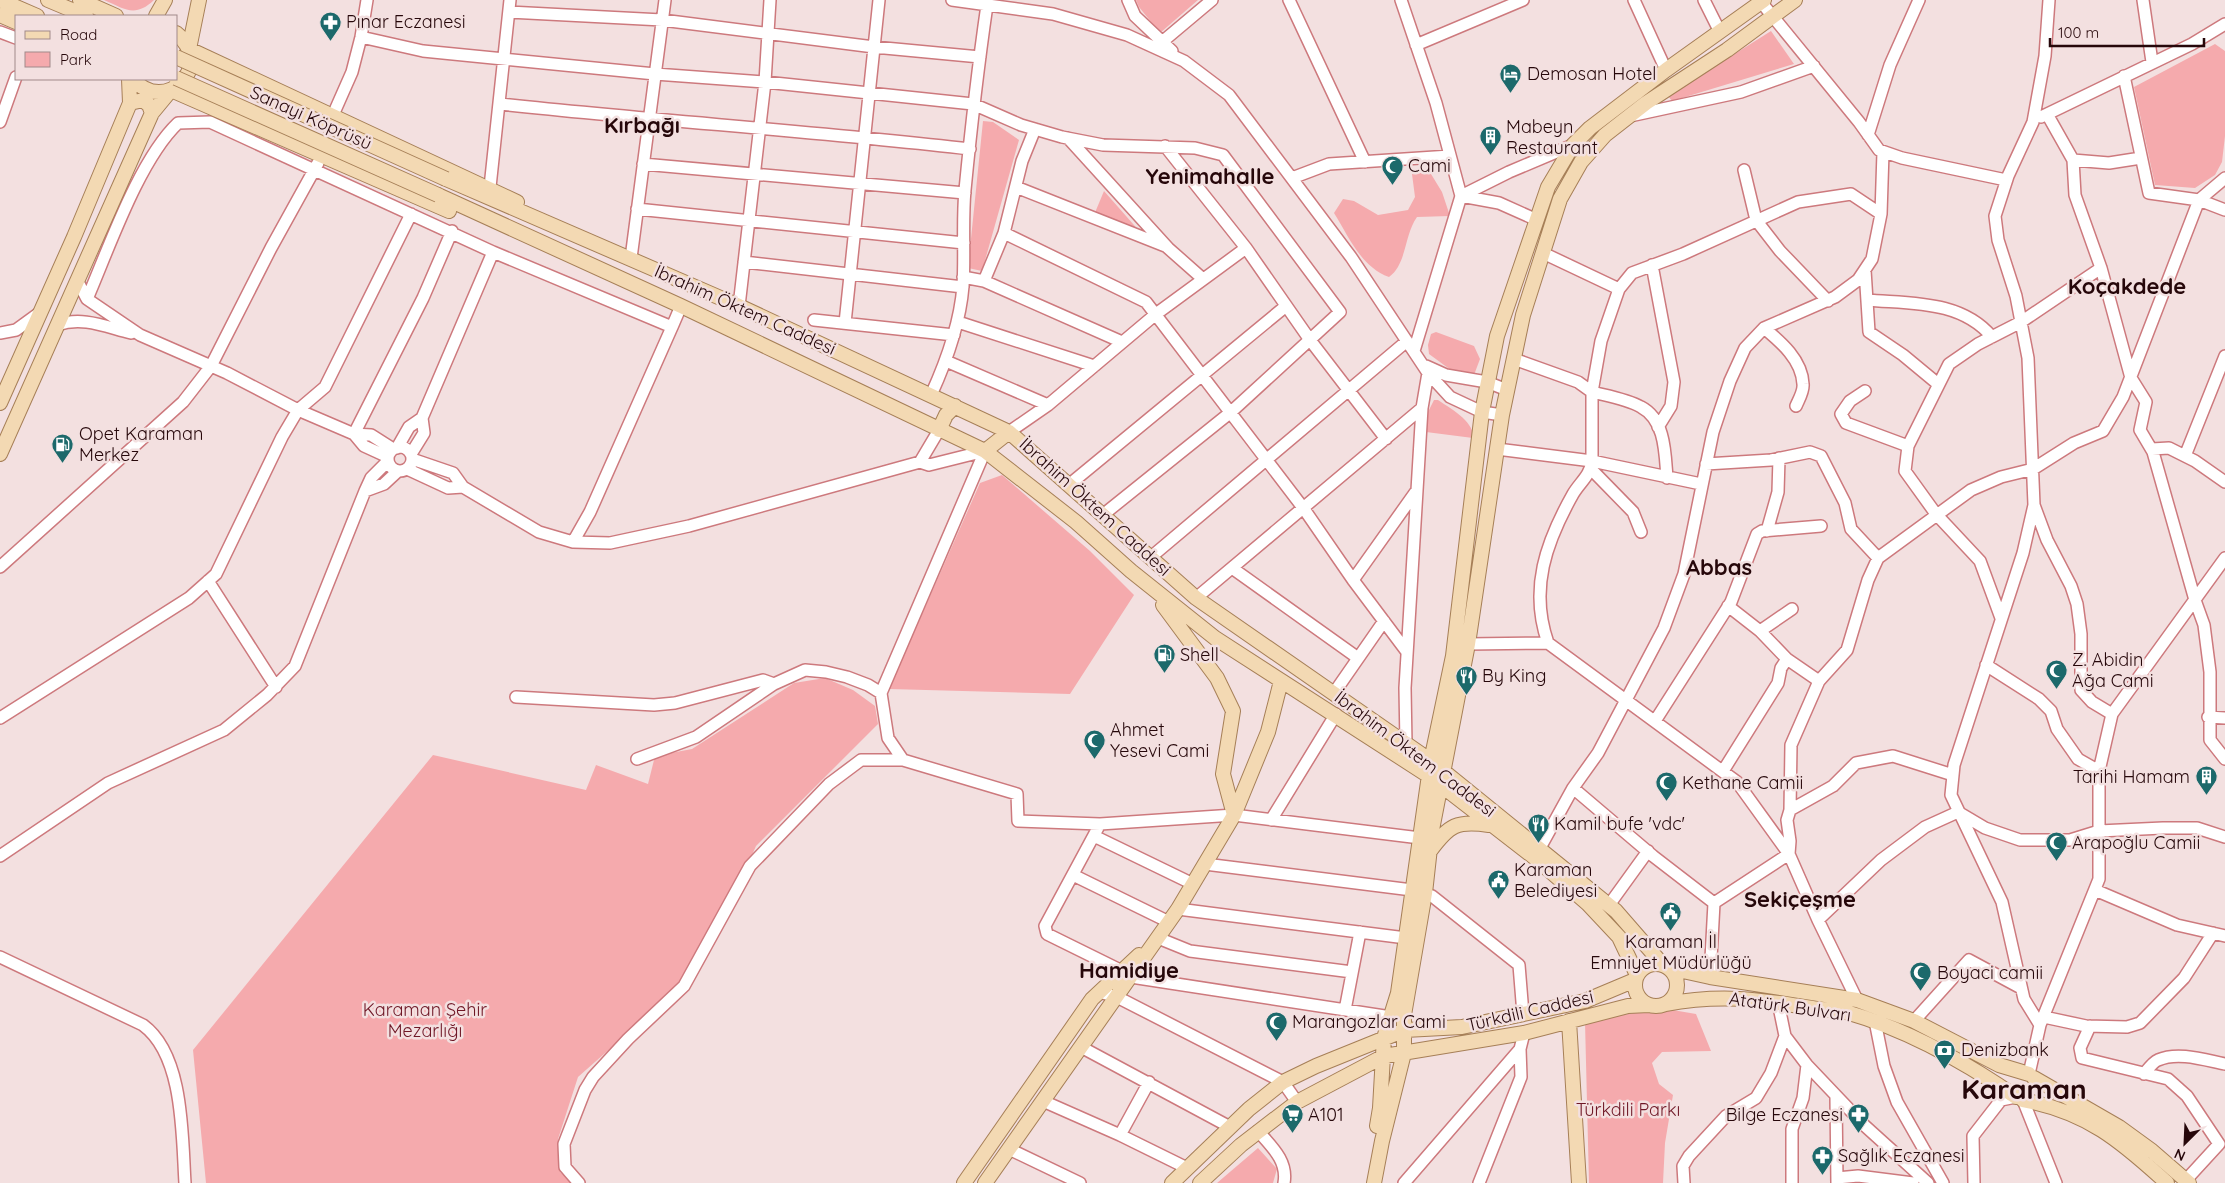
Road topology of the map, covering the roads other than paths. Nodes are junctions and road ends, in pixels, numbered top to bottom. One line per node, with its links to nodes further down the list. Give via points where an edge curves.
1 (0, 0): 28 (main road)
2 (48, 0): 29 (main road)
3 (80, 0): 30 (main road)
4 (165, 0): 31 (main road)
5 (199, 0): 45 (main road)
6 (367, 0): 40 (street)
7 (510, 0): 26 (street)
8 (665, 0): 33 (street)
9 (770, 0): 39 (street)
10 (879, 0): 44 (street)
11 (952, 0): 25 (street)
12 (1128, 0): 42 (street, via 1135,16)
13 (1212, 0): 42 (street)
14 (1288, 0): 84 (street)
15 (1401, 0): 43 (street)
16 (1634, 0): 52 (street)
17 (1704, 0): 37 (street)
18 (1795, 0): 32 (main road)
19 (1919, 0): 73 (street, via 1890,65)
20 (2049, 0): 70 (street, via 2046,56)
21 (2143, 0): 50 (street)
22 (1518, 1): 43 (street)
23 (1762, 1): 32 (street); 37 (main road)
24 (1006, 4): 25 (street); 49 (street, via 1128,34)
25 (988, 5): 46 (street)
26 (509, 12): 33 (street); 48 (street)
27 (0, 15): 34 (main road)
28 (35, 15)
29 (84, 15)
30 (114, 15)
31 (157, 15)
32 (1774, 16): 51 (street); 67 (main road)
33 (662, 20): 39 (street); 53 (street)
34 (15, 22)
35 (2225, 24): 50 (street)
36 (0, 32): 41 (street)
37 (1720, 32): 52 (main road)
38 (178, 35): 45 (main road)
39 (768, 35): 44 (street); 58 (street)
40 (361, 37): 48 (street, via 423,51); 66 (street, via 352,72)
41 (15, 38)
42 (1162, 42): 49 (street)
43 (1416, 44): 81 (street)
44 (874, 47): 46 (street); 60 (street)
45 (189, 49): 59 (main road, via 190,69 186,78); 66 (main road)
46 (980, 56): 63 (street)
47 (178, 58): 91 (main road, Sanayi Köprüsü, bridge)
48 (505, 59): 53 (street); 62 (street)
49 (1184, 61): 89 (street, via 1229,95)
50 (2152, 62): 54 (street)
51 (1814, 66): 67 (street, via 1741,92); 73 (street)
52 (1666, 70): 76 (main road, via 1590,128)
53 (655, 74): 58 (street); 68 (street)
54 (2124, 76): 65 (street); 82 (street)
55 (15, 80): 69 (street)
56 (129, 80): 61 (main road)
57 (135, 80): 59 (main road, via 151,91)
58 (765, 82): 60 (street); 71 (street)
59 (174, 84): 64 (main road); 80 (main road); 97 (main road, Sanayi Köprüsü, bridge)
60 (870, 92): 63 (street); 74 (street)
61 (130, 103): 64 (main road, via 143,100); 134 (main road)
62 (500, 104): 68 (street); 94 (street)
63 (973, 104): 72 (street); 78 (street)
64 (152, 113): 124 (main road)
65 (2047, 114): 70 (street); 83 (street)
66 (333, 115): 94 (main road)
67 (1629, 116): 115 (main road, via 1605,135 1581,162 1560,199)
68 (649, 120): 71 (street); 85 (street)
69 (0, 122)
70 (2033, 122): 92 (street)
71 (759, 129): 74 (street); 88 (street)
72 (1035, 129): 75 (street); 95 (street)
73 (1868, 135): 79 (street)
74 (864, 137): 78 (street); 93 (street)
75 (1068, 138): 77 (street, via 1103,144); 112 (street)
76 (1573, 145): 98 (street); 105 (main road, via 1548,188)
77 (1165, 146): 113 (street); 147 (street, via 1195,148 1223,155 1340,312)
78 (970, 149): 96 (street)
79 (1883, 152): 92 (street); 103 (street)
80 (322, 155): 86 (street); 116 (main road, via 487,227)
81 (1450, 156): 84 (street); 98 (street)
82 (2141, 158): 83 (street, via 2109,163); 99 (street, via 2149,193)
83 (2073, 160): 120 (street, via 2075,195)
84 (1365, 162): 89 (street, via 1329,164)
85 (643, 164): 88 (street); 100 (street)
86 (315, 169): 102 (street); 128 (street, via 210,122 178,123 152,155); 154 (street)
87 (1744, 170): 106 (street)
88 (754, 173): 93 (street); 104 (street)
89 (1292, 178): 148 (street, via 1351,257)
90 (2225, 178): 99 (street)
91 (446, 179): 110 (main road, İbrahim Öktem Caddesi)
92 (2006, 180): 138 (street, via 1995,216 1998,240)
93 (858, 182): 96 (street); 107 (street)
94 (490, 187): 110 (main road)
95 (1016, 187): 109 (street); 112 (street)
96 (965, 193): 111 (street)
97 (438, 195): 116 (main road, İbrahim Öktem Caddesi)
98 (1460, 196): 105 (street, via 1499,203); 150 (street)
99 (2199, 200): 101 (street); 158 (street)
100 (637, 208): 104 (street); 117 (street)
101 (2225, 210)
102 (411, 214): 108 (street); 171 (street, via 325,386)
103 (1881, 214): 106 (street, via 1851,194 1798,202); 121 (street, via 1872,258)
104 (748, 220): 107 (street); 118 (street)
105 (1537, 220): 159 (main road, via 1497,336)
106 (1756, 220): 119 (street); 129 (street, via 1780,252)
107 (854, 230): 111 (street); 122 (street)
108 (452, 231): 114 (street); 179 (street, via 423,298)
109 (1004, 232): 125 (street); 135 (street, via 1146,302)
110 (581, 238): 117 (main road, İbrahim Öktem Caddesi)
111 (964, 243): 126 (street)
112 (1168, 248): 123 (street)
113 (1246, 248): 123 (street); 133 (street)
114 (493, 252): 141 (street); 175 (street)
115 (1543, 252): 127 (street); 152 (main road, via 1523,315)
116 (567, 254): 131 (main road, İbrahim Öktem Caddesi)
117 (631, 258): 132 (main road, İbrahim Öktem Caddesi)
118 (744, 262): 122 (street); 132 (street)
119 (1652, 266): 127 (street, via 1632,273); 176 (street, via 1674,382 1671,406)
120 (2101, 268): 138 (street); 158 (street)
121 (1865, 270): 129 (street, via 1858,280); 130 (street)
122 (850, 273): 126 (street); 139 (street)
123 (1203, 279): 135 (street)
124 (77, 280): 128 (street); 140 (main road)
125 (984, 281): 126 (street); 149 (street)
126 (963, 282): 137 (street)
127 (1619, 289): 164 (street, via 1601,341)
128 (87, 299): 144 (street)
129 (1828, 300): 142 (street)
130 (1866, 300): 146 (street, via 1952,309 1979,323); 160 (street, via 1868,332)
131 (681, 306): 141 (street); 177 (main road, İbrahim Öktem Caddesi)
132 (740, 306): 165 (main road, İbrahim Öktem Caddesi)
133 (1286, 306): 147 (street); 157 (street)
134 (38, 314): 143 (street, via 16,330); 166 (main road)
135 (1156, 314): 149 (street); 157 (street)
136 (814, 320): 139 (street)
137 (958, 322): 145 (street); 155 (street)
138 (2021, 322): 146 (street); 194 (street, via 2028,358)
139 (845, 323): 145 (street)
140 (57, 324): 144 (street, via 82,320); 185 (main road)
141 (672, 327): 208 (street, via 590,512)
142 (1764, 328): 169 (street, via 1796,361 1804,383); 192 (street, via 1745,348 1730,381)
143 (0, 333)
144 (140, 335): 154 (street)
145 (954, 335): 153 (street)
146 (1992, 337): 160 (street, via 1949,364)
147 (1310, 340): 161 (street); 172 (street)
148 (1407, 341): 150 (street); 161 (street)
149 (1122, 342): 155 (street)
150 (1414, 351): 156 (street)
151 (2225, 356): 187 (street)
152 (1514, 358): 162 (main road); 164 (street, via 1578,382)
153 (946, 361): 165 (street); 167 (street)
154 (212, 366): 171 (street); 212 (street, via 184,402)
155 (1094, 366): 167 (street)
156 (1425, 368): 159 (street); 170 (street); 173 (street, via 1450,397)
157 (1202, 375): 172 (street); 197 (street)
158 (2130, 378): 183 (street, via 2146,402 2140,430); 194 (street, via 2103,431 2074,443)
159 (1487, 382): 162 (street); 173 (main road)
160 (1938, 384): 181 (street)
161 (1348, 389): 180 (street); 188 (street)
162 (1507, 390): 174 (main road)
163 (1865, 391): 181 (street, via 1850,401 1842,414 1846,423)
164 (1592, 392): 176 (street, via 1642,407); 193 (street)
165 (930, 394): 168 (main road, İbrahim Öktem Caddesi)
166 (0, 403)
167 (1048, 405): 178 (street)
168 (955, 406): 177 (main road); 178 (main road, İbrahim Öktem Caddesi)
169 (1796, 406)
170 (1422, 408): 180 (street); 199 (street)
171 (298, 410): 179 (street); 216 (street, via 216,574)
172 (1231, 412): 188 (street); 203 (street)
173 (1482, 412): 174 (street); 248 (main road, via 1453,656)
174 (1502, 415): 182 (main road)
175 (422, 418): 186 (street, via 409,427); 191 (street, via 424,433)
176 (1658, 427): 195 (street, via 1663,439)
177 (939, 430): 184 (main road, İbrahim Öktem Caddesi); 190 (street)
178 (1009, 432): 184 (main road); 197 (main road, İbrahim Öktem Caddesi)
179 (354, 434): 186 (street, via 371,435)
180 (1386, 439): 202 (street)
181 (1908, 446): 204 (street, via 1905,471)
182 (1497, 449): 193 (street); 225 (main road)
183 (2152, 450): 187 (street, via 2169,448); 218 (street)
184 (985, 451): 190 (street, via 929,465); 214 (main road, İbrahim Öktem Caddesi, via 1076,522); 234 (street)
185 (0, 454)
186 (392, 454): 191 (street, via 390,466); 191 (street, via 407,450); 200 (street, via 371,478)
187 (2185, 456): 196 (street)
188 (1265, 458): 202 (street); 209 (street)
189 (1779, 458): 192 (street); 206 (street, via 1778,492); 210 (street, via 1810,452 1821,456 1845,504 1851,529)
190 (920, 462): 208 (street, via 688,526 610,543)
191 (407, 464): 200 (street, via 384,484); 208 (street, via 454,473 463,486 539,532)
192 (1706, 464): 198 (street)
193 (1591, 465): 195 (street); 207 (street, via 1633,512); 224 (street, via 1547,548 1542,567 1539,606)
194 (2033, 469): 201 (street); 204 (street, via 2001,477 1971,490)
195 (1667, 478): 198 (street)
196 (2225, 482)
197 (1070, 484): 203 (main road, İbrahim Öktem Caddesi)
198 (1702, 484): 237 (street, via 1684,574 1664,628)
199 (1417, 490): 215 (street); 226 (street)
200 (365, 491): 233 (street, via 295,666)
201 (2034, 504): 221 (street, via 2023,553); 239 (street, via 2077,604 2081,634 2081,690 2092,702)
202 (1304, 509): 213 (street); 215 (street)
203 (1104, 514): 209 (main road, İbrahim Öktem Caddesi)
204 (1936, 514): 210 (street); 221 (street, via 1980,561)
205 (1821, 526): 206 (street)
206 (1767, 531): 219 (street, via 1757,534)
207 (1641, 532)
208 (573, 542)
209 (1151, 557): 217 (main road, İbrahim Öktem Caddesi)
210 (1878, 558): 231 (street, via 1847,650)
211 (2225, 558): 218 (street)
212 (0, 566)
213 (1232, 568): 217 (street); 227 (street)
214 (1131, 571): 230 (main road, İbrahim Öktem Caddesi, via 1216,638); 258 (main road, via 1172,614 1217,678 1233,711 1223,774)
215 (1353, 580): 222 (street)
216 (208, 581): 233 (street); 241 (street, via 189,598)
217 (1196, 598): 235 (main road, İbrahim Öktem Caddesi)
218 (2194, 600): 239 (street); 240 (street, via 2204,625 2210,672)
219 (1728, 606): 223 (street); 243 (street)
220 (1792, 609): 223 (street)
221 (2001, 618): 229 (street)
222 (1384, 621): 226 (street); 227 (street)
223 (1760, 631): 228 (street)
224 (1548, 643): 225 (street); 237 (street)
225 (1468, 644): 249 (main road)
226 (1407, 652): 244 (street)
227 (1358, 658): 235 (street)
228 (1787, 659): 231 (street); 250 (street, via 1778,683)
229 (1986, 665): 251 (street, via 2039,699 2051,711 2057,729 2078,759); 253 (street)
230 (1281, 681): 238 (main road, İbrahim Öktem Caddesi); 258 (main road, via 1268,732)
231 (1819, 681): 256 (street, via 1791,745)
232 (774, 684): 234 (street, via 804,670 826,672 868,685); 236 (street, via 763,680 675,703 654,705); 245 (street, via 696,737)
233 (276, 687): 270 (street, via 224,730 108,783)
234 (881, 693): 247 (street, via 888,738)
235 (1334, 694): 244 (main road, İbrahim Öktem Caddesi)
236 (516, 697)
237 (1626, 701): 243 (street); 255 (street, via 1598,753)
238 (1336, 714): 252 (main road, İbrahim Öktem Caddesi); 259 (street)
239 (2112, 714): 251 (street)
240 (2208, 717): 242 (street); 246 (street, via 2210,740)
241 (0, 718)
242 (2225, 718)
243 (1655, 721): 250 (street)
244 (1406, 744): 248 (main road, İbrahim Öktem Caddesi)
245 (637, 759)
246 (2225, 759)
247 (903, 760): 260 (street, via 1017,794 1018,821); 334 (street, via 861,760 829,784 750,866 684,986 592,1076 564,1144 565,1167)
248 (1431, 761): 249 (main road, İbrahim Öktem Caddesi); 252 (main road)
249 (1443, 771): 254 (main road); 268 (main road, İbrahim Öktem Caddesi)
250 (1723, 771): 269 (street, via 1737,782)
251 (2098, 771): 262 (street)
252 (1429, 776): 254 (main road, İbrahim Öktem Caddesi); 265 (main road)
253 (1953, 776): 256 (street, via 1893,756 1856,763 1833,786); 257 (street, via 1951,795)
254 (1441, 787): 261 (main road, İbrahim Öktem Caddesi); 266 (main road)
255 (1573, 788): 267 (street); 268 (street)
256 (1790, 810): 269 (street, via 1787,820)
257 (1958, 812): 262 (street, via 1985,828 2020,840 2070,840); 279 (street, via 1925,827 1881,860); 292 (street, via 2002,902)
258 (1234, 815): 259 (street); 260 (street); 271 (main road)
259 (1271, 820): 265 (street)
260 (1100, 824): 263 (street)
261 (1492, 825): 266 (main road, via 1466,821 1454,826); 268 (main road, İbrahim Öktem Caddesi)
262 (2099, 832): 264 (street, via 2198,828); 274 (street, via 2099,879)
263 (1094, 836): 272 (street); 273 (street)
264 (2225, 837)
265 (1420, 838): 275 (main road)
266 (1430, 851): 275 (main road)
267 (1648, 851): 276 (street); 277 (street)
268 (1537, 853): 277 (main road, İbrahim Öktem Caddesi); 291 (main road, İbrahim Öktem Caddesi, via 1619,938)
269 (1789, 854): 276 (street); 279 (street)
270 (0, 856)
271 (1205, 864): 273 (main road); 275 (street)
272 (1073, 875): 280 (street); 289 (street, via 1045,926 1047,934)
273 (1193, 884): 278 (main road)
274 (2095, 890): 282 (street, via 2177,925); 305 (street)
275 (1419, 891): 285 (main road); 300 (street, via 1432,896 1519,965); 307 (main road)
276 (1714, 903): 290 (street)
277 (1609, 906): 287 (main road, İbrahim Öktem Caddesi)
278 (1178, 909): 280 (main road); 281 (street)
279 (1818, 920): 295 (street)
280 (1169, 922): 284 (main road)
281 (1360, 932): 285 (street); 288 (street)
282 (2213, 933): 283 (street); 306 (street, via 2184,978 2140,1023 2126,1027)
283 (2225, 936)
284 (1158, 938): 288 (street, via 1190,951); 289 (main road)
285 (1406, 938): 301 (main road)
286 (0, 957): 333 (street, via 153,1032 169,1060 180,1114)
287 (1666, 966): 290 (main road, Atatürk Bulvarı); 291 (main road, via 1645,966); 297 (main road, via 1674,973 1677,987 1671,1000)
288 (1352, 972): 299 (street)
289 (1121, 976): 293 (main road); 294 (main road); 299 (street)
290 (1710, 977): 295 (main road, Atatürk Bulvarı)
291 (1636, 978): 298 (main road, via 1639,998); 300 (main road, Türkdili Caddesi, via 1585,1001)
292 (2021, 988): 304 (street, via 1969,960); 305 (street, via 2024,999)
293 (1099, 992): 294 (street); 335 (main road)
294 (1116, 997): 311 (main road); 320 (street)
295 (1857, 1000): 304 (main road, Atatürk Bulvarı)
296 (1778, 1002): 297 (main road, Atatürk Bulvarı, via 1736,997 1697,998); 303 (main road, Atatürk Bulvarı, via 1844,1011); 309 (street)
297 (1665, 1004): 298 (main road)
298 (1649, 1005): 302 (main road, Türkdili Caddesi, via 1628,1006)
299 (1345, 1010): 301 (street)
300 (1523, 1014): 307 (main road, Türkdili Caddesi, via 1462,1027)
301 (1391, 1018): 310 (main road)
302 (1569, 1021): 308 (main road, Türkdili Caddesi); 345 (main road)
303 (1876, 1021): 322 (main road, Atatürk Bulvarı, via 1918,1040); 350 (street, via 1884,1066 1897,1102)
304 (1914, 1021): 318 (main road, Atatürk Bulvarı, via 1999,1065)
305 (2042, 1021): 306 (street); 318 (street)
306 (2090, 1026): 317 (street, via 2080,1048 2082,1058)
307 (1405, 1030): 310 (main road, Türkdili Caddesi); 313 (main road)
308 (1524, 1033): 312 (street); 313 (main road, Türkdili Caddesi)
309 (1785, 1036): 316 (street); 346 (street, via 1771,1073 1756,1098 1726,1116 1689,1156 1683,1166)
310 (1384, 1038): 314 (main road); 320 (main road, Türkdili Caddesi)
311 (1081, 1047): 319 (street); 323 (main road)
312 (1520, 1049): 343 (street); 344 (street, via 1521,1077)
313 (1404, 1053): 314 (main road, Türkdili Caddesi); 342 (main road)
314 (1384, 1056): 324 (main road, Türkdili Caddesi); 341 (main road, via 1380,1108)
315 (2225, 1064): 317 (street, via 2169,1057 2156,1060)
316 (1807, 1065): 321 (street); 347 (street, via 1803,1098 1792,1129)
317 (2144, 1074): 328 (street, via 2168,1079 2187,1096)
318 (2031, 1076): 322 (main road, via 2038,1085 2036,1093 2031,1099); 322 (main road, via 2020,1075 2013,1080 2012,1089); 332 (main road, Atatürk Bulvarı, via 2119,1127)
319 (1149, 1082): 325 (street); 327 (street)
320 (1283, 1082): 324 (street); 325 (main road, Türkdili Caddesi)
321 (1836, 1097): 331 (street); 349 (street)
322 (2019, 1099): 351 (street, via 2001,1100 1973,1136); 352 (street); 353 (main road, via 2057,1108 2108,1134 2126,1145)
323 (1043, 1100): 327 (street); 329 (main road)
324 (1297, 1102): 326 (main road, Türkdili Caddesi)
325 (1230, 1127): 330 (main road, Türkdili Caddesi)
326 (1258, 1132): 339 (main road, Türkdili Caddesi); 340 (street, via 1280,1157 1286,1172)
327 (1120, 1135): 330 (street)
328 (2222, 1145): 332 (street)
329 (1009, 1149): 336 (main road); 337 (street)
330 (1187, 1168): 338 (main road, Türkdili Caddesi)
331 (1837, 1180): 348 (street, via 1858,1176)
332 (2188, 1182)
333 (185, 1183)
334 (579, 1183)
335 (964, 1183)
336 (985, 1183)
337 (1080, 1183)
338 (1172, 1183)
339 (1200, 1183)
340 (1284, 1183)
341 (1365, 1183)
342 (1374, 1183)
343 (1404, 1183)
344 (1479, 1183)
345 (1579, 1183)
346 (1684, 1183)
347 (1792, 1183)
348 (1913, 1183)
349 (1928, 1183)
350 (1943, 1183)
351 (1974, 1183)
352 (2056, 1183)
353 (2167, 1183)

